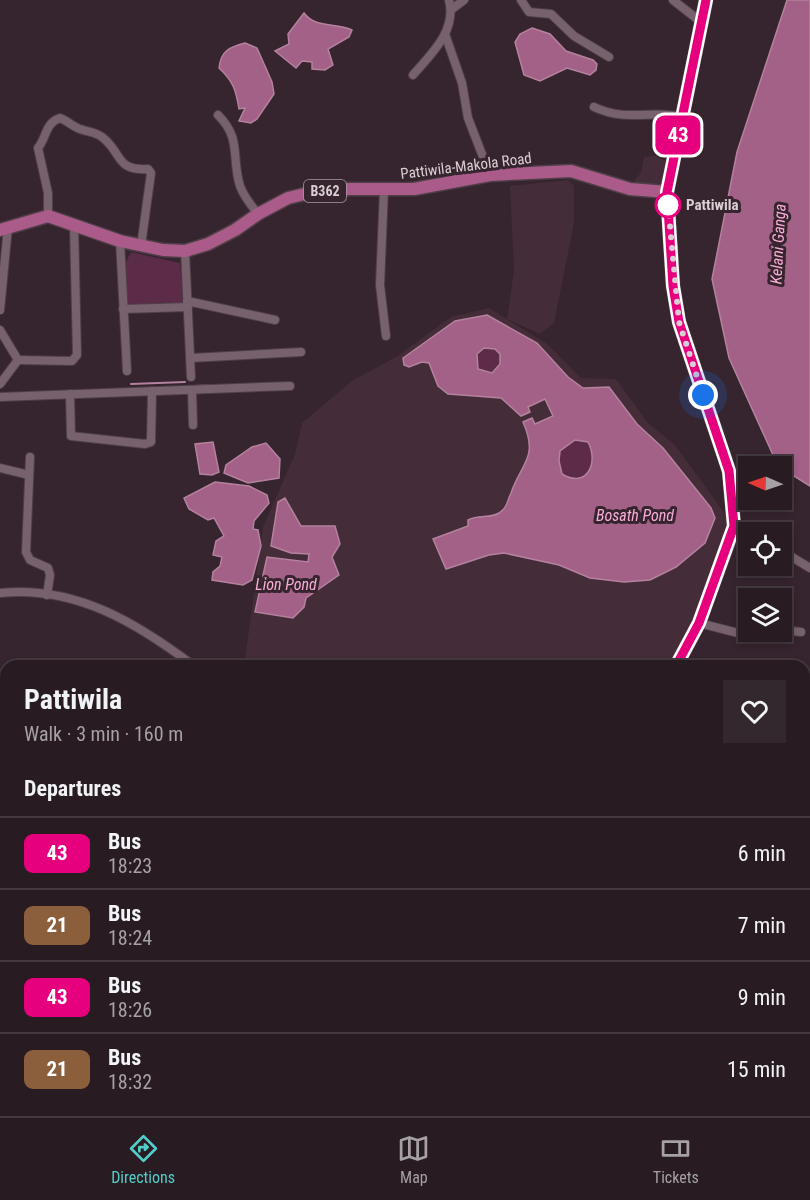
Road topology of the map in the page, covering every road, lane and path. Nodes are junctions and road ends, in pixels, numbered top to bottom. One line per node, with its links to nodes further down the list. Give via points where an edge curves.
1 (449, 0): 6 (street)
2 (464, 0): 6 (street)
3 (521, 0): 9 (street, via 529,12 551,14 574,36)
4 (673, 0): 7 (street)
5 (706, 0): 7 (main road)
6 (452, 9): 8 (street)
7 (701, 22): 13 (main road)
8 (445, 34): 10 (street); 14 (street, via 462,82 468,118)
9 (609, 57)
10 (413, 75)
11 (594, 107): 13 (street, via 620,116)
12 (218, 115): 17 (street, via 234,138 243,194)
13 (682, 117): 16 (main road)
14 (490, 175): 15 (main road, Pattiwila-Makola Road / B362, via 441,185); 16 (main road, Pattiwila-Makola Road / B362, via 571,171 630,189)
15 (384, 189): 17 (main road, Pattiwila-Makola Road / B362, via 314,192 288,198); 29 (street, via 380,285)
16 (667, 192): 45 (main road, via 679,322 729,471)
17 (258, 214): 23 (main road, Pattiwila-Makola Road / B362, via 208,244)
18 (48, 216): 19 (main road, Pattiwila-Makola Road / B362); 20 (main road); 22 (street, via 48,193 38,148 45,130 60,118 103,138 124,166 148,169 151,173)
19 (74, 223): 21 (main road, Pattiwila-Makola Road / B362); 32 (street, via 77,355 72,361)
20 (4, 229): 26 (street)
21 (120, 241): 22 (main road, Pattiwila-Makola Road / B362); 25 (street)
22 (141, 246): 23 (main road, Pattiwila-Makola Road / B362)
23 (185, 251): 24 (street)
24 (188, 304): 25 (street); 27 (street); 31 (street)
25 (123, 309): 33 (street)
26 (0, 310)
27 (275, 320)
28 (0, 330): 32 (street)
29 (386, 336)
30 (301, 352): 31 (street)
31 (191, 357): 34 (street)
32 (18, 360): 35 (street)
33 (127, 371)
34 (191, 377)
35 (0, 384)
36 (290, 386): 37 (street)
37 (192, 390): 38 (street); 41 (street)
38 (152, 392): 39 (street); 39 (street, via 150,442 145,444 70,436)
39 (70, 394): 40 (street)
40 (0, 397)
41 (193, 425)
42 (30, 457): 44 (street)
43 (0, 468): 44 (street)
44 (29, 475): 50 (street, via 26,552 30,560 48,568)
45 (734, 526): 46 (street); 51 (main road)
46 (738, 527)
47 (792, 558): 48 (street)
48 (810, 568)
49 (0, 593): 50 (street)
50 (47, 595): 55 (street, via 83,601 127,619)
51 (699, 623): 54 (street); 56 (main road)
52 (792, 631): 53 (street)
53 (801, 632)
54 (738, 633)
55 (185, 660)
56 (679, 660)

